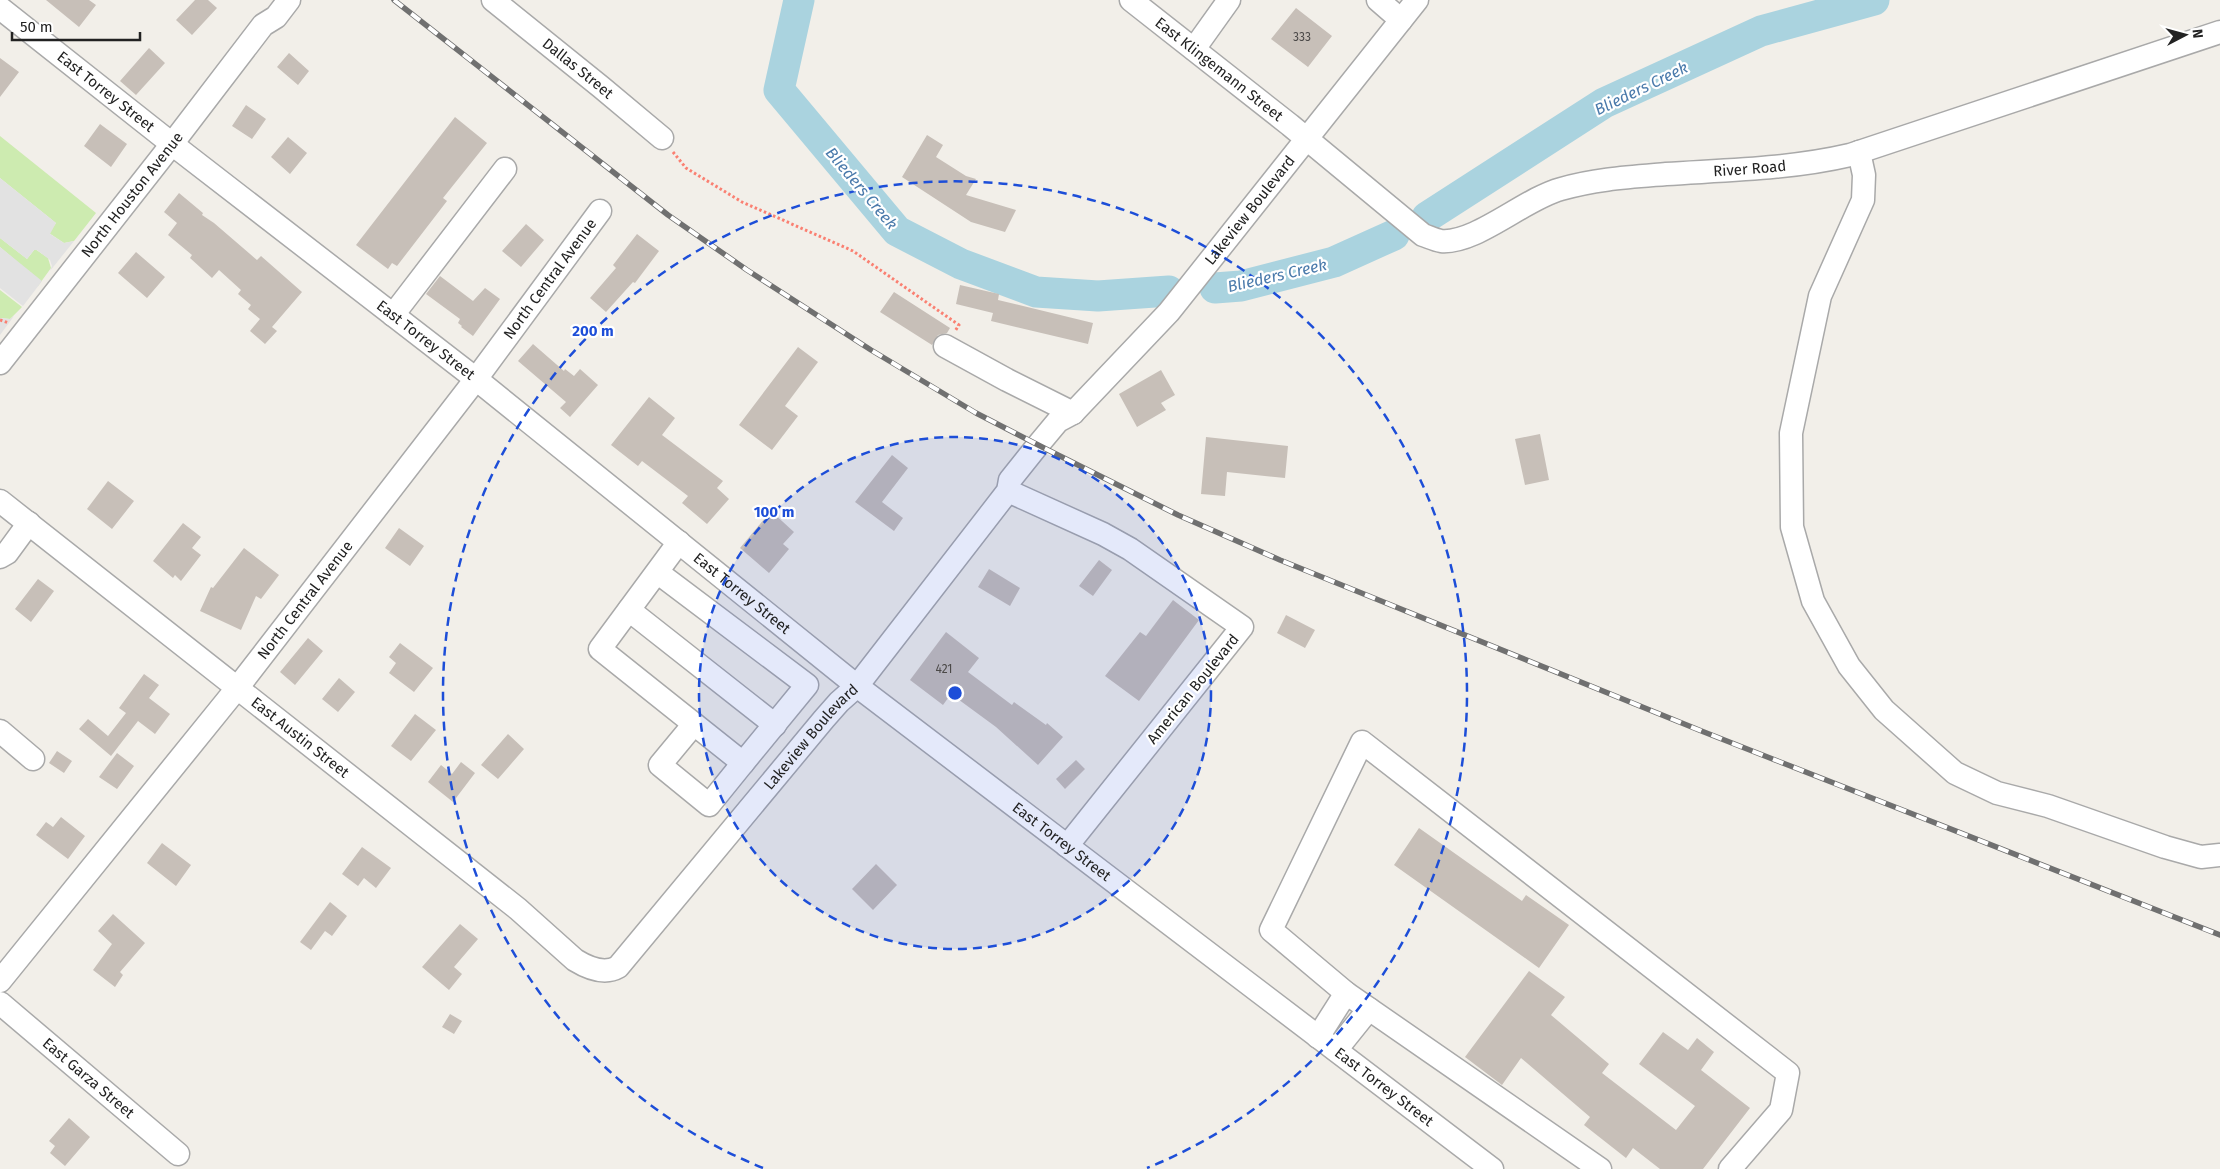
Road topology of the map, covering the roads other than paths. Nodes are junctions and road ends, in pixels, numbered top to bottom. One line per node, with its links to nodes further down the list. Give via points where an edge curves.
1 (275, 0): 10 (street, North Houston Avenue, via 265,12)
2 (290, 0): 10 (street, North Houston Avenue, via 276,18)
3 (493, 0): 13 (street, Dallas Street)
4 (1131, 0): 12 (street, East Klingemann Street)
5 (1229, 0): 12 (street)
6 (1378, 0): 9 (street)
7 (1417, 0): 9 (street, Lakeview Boulevard)
8 (0, 8): 15 (street, East Torrey Street)
9 (1401, 20): 14 (street, Lakeview Boulevard)
10 (263, 25): 15 (street, North Houston Avenue)
11 (2217, 37): 16 (street, River Road)
12 (1194, 49): 14 (street, East Klingemann Street)
13 (662, 138)
14 (1307, 140): 16 (street, River Road, via 1423,235 1440,241 1476,233 1522,206 1560,189 1611,178 1762,167 1828,160); 23 (street, Lakeview Boulevard, via 1170,312)
15 (172, 144): 19 (street, East Torrey Street); 21 (street, North Houston Avenue)
16 (1859, 152): 39 (street, via 1864,175 1862,200 1820,296 1791,432 1792,527 1813,601 1849,666 1878,703 1955,773 1997,794 2048,806 2165,847 2201,857)
17 (505, 169): 19 (street)
18 (600, 210): 22 (street, North Central Avenue)
19 (393, 315): 22 (street, East Torrey Street)
20 (945, 346): 23 (street)
21 (0, 363)
22 (476, 379): 27 (street, East Torrey Street); 32 (street, North Central Avenue)
23 (1073, 413): 24 (street, Lakeview Boulevard, via 1058,421 1010,480)
24 (1008, 491): 31 (street, Lakeview Boulevard); 38 (street, American Boulevard, via 1130,549 1242,627)
25 (0, 500): 26 (street, East Austin Street)
26 (29, 523): 28 (street, via 7,553); 32 (street, East Austin Street)
27 (679, 542): 29 (street); 31 (street, East Torrey Street)
28 (0, 557)
29 (657, 572): 30 (street); 34 (street, via 807,685)
30 (629, 610): 33 (street, via 600,649); 34 (street)
31 (857, 686): 38 (street, East Torrey Street); 40 (street, Lakeview Boulevard, via 824,719 618,967)
32 (238, 687): 40 (street, East Austin Street, via 518,909 575,960 584,966); 41 (street, North Central Avenue)
33 (694, 724): 37 (street); 37 (street, via 660,765 709,805)
34 (775, 725): 37 (street)
35 (0, 731): 36 (street)
36 (33, 759)
37 (743, 763)
38 (1067, 846): 45 (street, East Torrey Street)
39 (2220, 854)
40 (603, 970)
41 (0, 981)
42 (1346, 993): 44 (street); 45 (street); 50 (street, via 1271,930 1362,742 1788,1073 1782,1110)
43 (0, 1003): 47 (street, East Garza Street)
44 (1369, 1009): 46 (street); 49 (street)
45 (1318, 1037): 46 (street, East Torrey Street)
46 (1336, 1050): 48 (street, East Torrey Street)
47 (178, 1154)
48 (1492, 1169)
49 (1600, 1169)
50 (1730, 1169)

